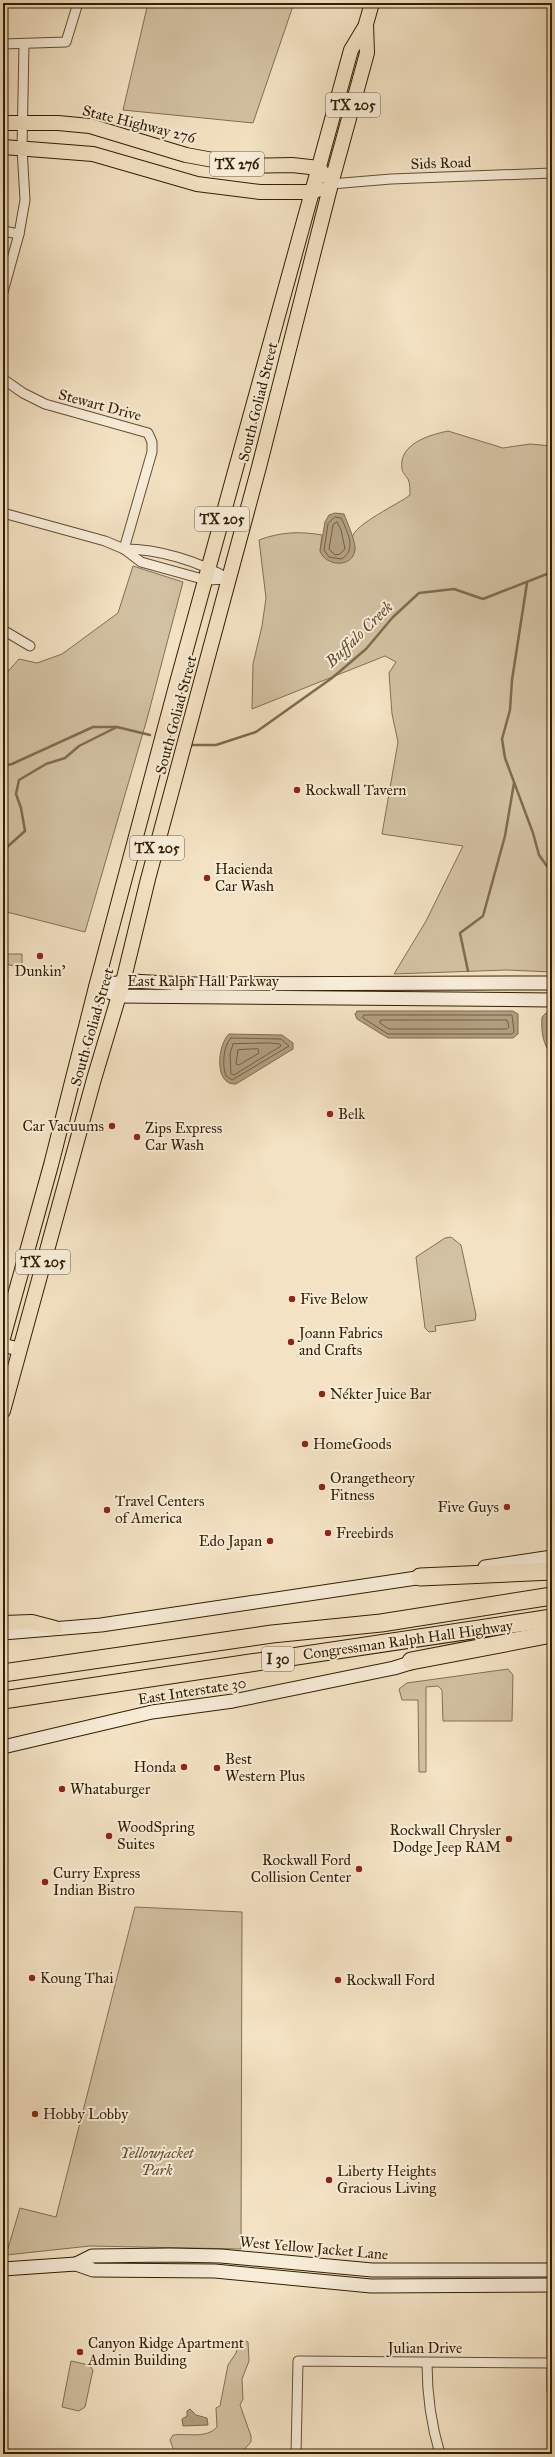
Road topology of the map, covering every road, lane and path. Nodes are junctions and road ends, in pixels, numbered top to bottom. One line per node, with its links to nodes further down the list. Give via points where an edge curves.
1 (78, 3): 5 (street, via 66,42)
2 (372, 3): 3 (main road, South Goliad Street / TX 205)
3 (366, 24): 10 (main road, South Goliad Street / TX 205, via 351,50); 12 (main road, South Goliad Street / TX 205, via 367,53)
4 (3, 44): 5 (street)
5 (24, 44): 7 (street)
6 (3, 123): 7 (main road, State Highway 276 / TX 276)
7 (24, 123): 9 (street); 10 (main road, State Highway 276 / TX 276, via 90,126 186,154 246,166 292,165)
8 (3, 147): 9 (main road, TX 276)
9 (22, 148): 13 (main road, TX 276, via 93,154 197,184 260,192); 15 (street, via 25,200)
10 (319, 168): 12 (main road); 13 (main road, South Goliad Street / TX 205)
11 (552, 173): 12 (street, Sids Road, via 391,179)
12 (331, 184): 13 (main road, TX 276); 21 (main road, South Goliad Street / TX 205)
13 (312, 192): 20 (main road, South Goliad Street / TX 205)
14 (3, 231): 15 (street)
15 (19, 234): 16 (street)
16 (3, 292)
17 (3, 379): 19 (street, Stewart Drive, via 45,404 148,433 152,442 152,452)
18 (3, 512): 19 (street, via 105,541)
19 (124, 549): 20 (street, via 144,549); 20 (street, via 141,562)
20 (208, 573): 21 (street); 29 (main road, South Goliad Street / TX 205)
21 (229, 579): 24 (main road, South Goliad Street / TX 205)
22 (3, 630): 23 (street)
23 (30, 646)
24 (123, 982): 26 (main road, East Ralph Hall Parkway); 29 (main road, East Ralph Hall Parkway); 30 (main road, South Goliad Street / TX 205)
25 (525, 982): 27 (main road, East Ralph Hall Parkway); 28 (main road, East Ralph Hall Parkway); 33 (main road)
26 (277, 983): 27 (main road, East Ralph Hall Parkway); 31 (main road)
27 (339, 983): 32 (main road)
28 (552, 983)
29 (96, 986): 30 (main road, East Ralph Hall Parkway); 35 (main road, South Goliad Street / TX 205)
30 (119, 996): 31 (main road, East Ralph Hall Parkway); 36 (main road, South Goliad Street / TX 205)
31 (277, 997): 32 (main road, East Ralph Hall Parkway)
32 (339, 998): 33 (main road, East Ralph Hall Parkway)
33 (526, 1000): 34 (main road, East Ralph Hall Parkway)
34 (552, 1000)
35 (72, 1080): 36 (main road, via 80,1089 59,1168); 37 (main road, South Goliad Street / TX 205)
36 (69, 1176): 41 (main road, South Goliad Street / TX 205)
37 (20, 1283): 38 (main road); 39 (main road, South Goliad Street / TX 205)
38 (3, 1302)
39 (3, 1338)
40 (3, 1345): 41 (main road)
41 (18, 1349): 42 (main road, South Goliad Street / TX 205)
42 (3, 1411)
43 (552, 1557): 45 (main road)
44 (552, 1572): 45 (highway)
45 (420, 1577): 49 (main road, via 101,1625)
46 (552, 1596): 54 (highway, Congressman Ralph Hall Highway / I 30, via 381,1623 272,1634)
47 (552, 1618): 55 (highway, Congressman Ralph Hall Highway / I 30)
48 (3, 1623): 49 (main road, via 32,1622)
49 (55, 1628): 50 (main road)
50 (3, 1633)
51 (552, 1634): 53 (highway)
52 (552, 1641): 53 (main road, East Interstate 30)
53 (411, 1661): 56 (main road, East Interstate 30, via 394,1668 234,1701 152,1712)
54 (3, 1673)
55 (3, 1700)
56 (3, 1747)
57 (76, 2264): 58 (main road, West Yellow Jacket Lane); 59 (main road, West Yellow Jacket Lane, via 92,2256 170,2254 221,2256 372,2270); 60 (main road, West Yellow Jacket Lane, via 93,2270 215,2271 372,2286)
58 (3, 2269)
59 (552, 2270)
60 (552, 2284): 62 (street)
61 (427, 2363): 62 (street, Julian Drive); 64 (street, Julian Drive, via 298,2361); 65 (street, via 429,2406)
62 (551, 2363): 63 (street)
63 (552, 2390)
64 (296, 2454)
65 (440, 2454)

